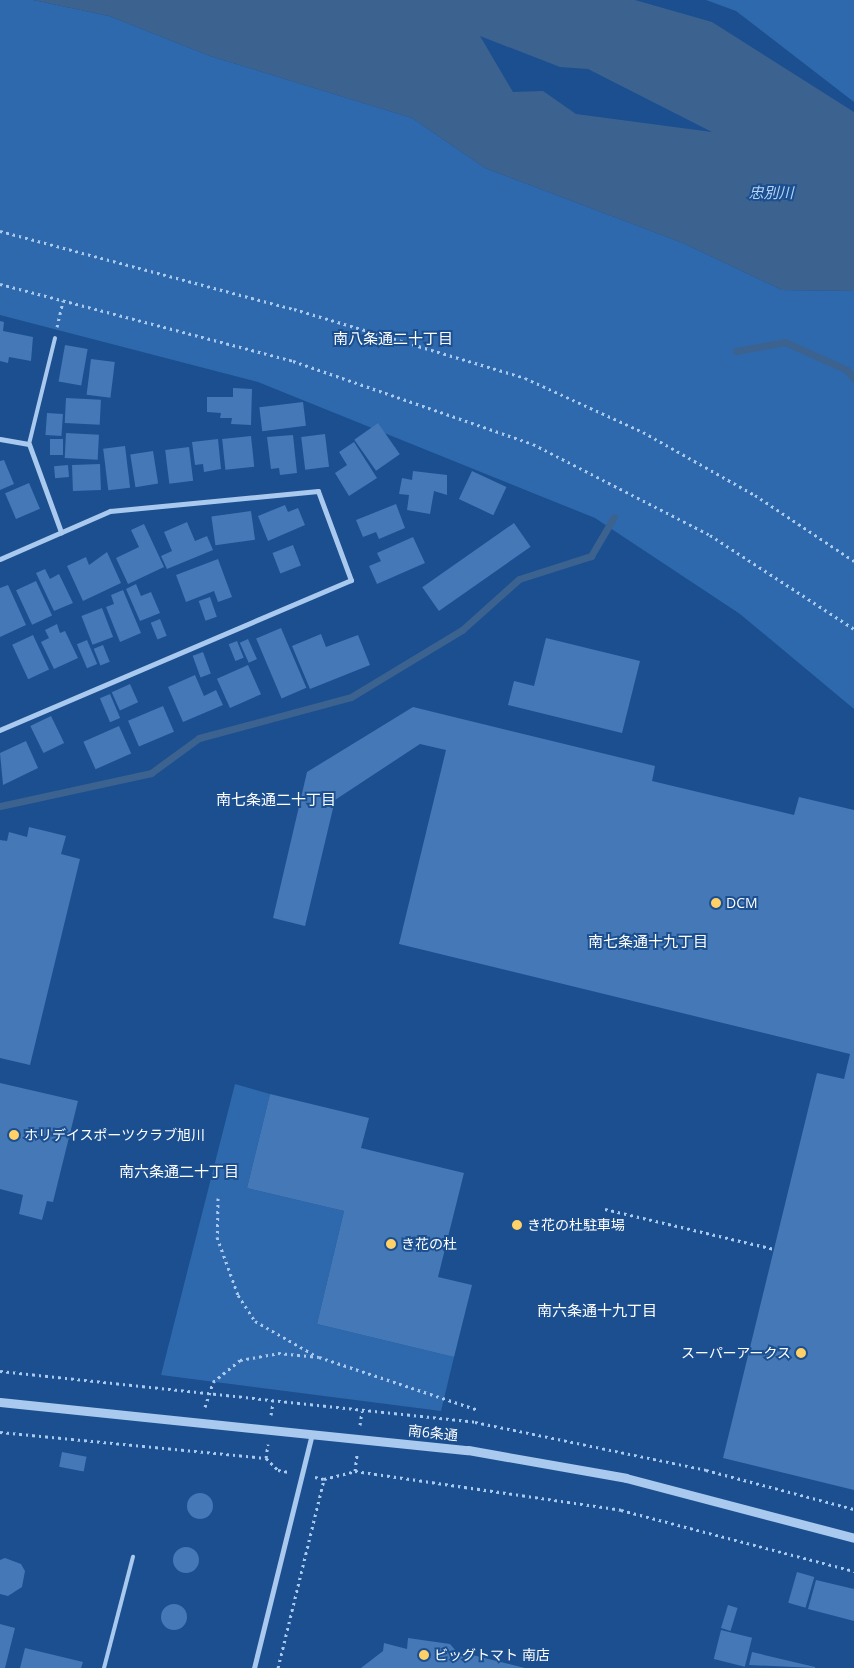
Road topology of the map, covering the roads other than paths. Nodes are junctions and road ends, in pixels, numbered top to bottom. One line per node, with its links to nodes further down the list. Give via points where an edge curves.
1 (55, 338): 3 (lane)
2 (0, 439): 3 (street)
3 (29, 444): 4 (street)
4 (61, 532): 5 (street); 6 (street, via 110,511 318,491 351,580)
5 (0, 559)
6 (0, 730)
7 (0, 1402): 8 (street, 南6条通)
8 (312, 1432): 9 (street, 南6条通, via 468,1450 626,1478); 12 (street)
9 (854, 1538)
10 (133, 1557): 11 (lane)
11 (104, 1668)
12 (254, 1668)

